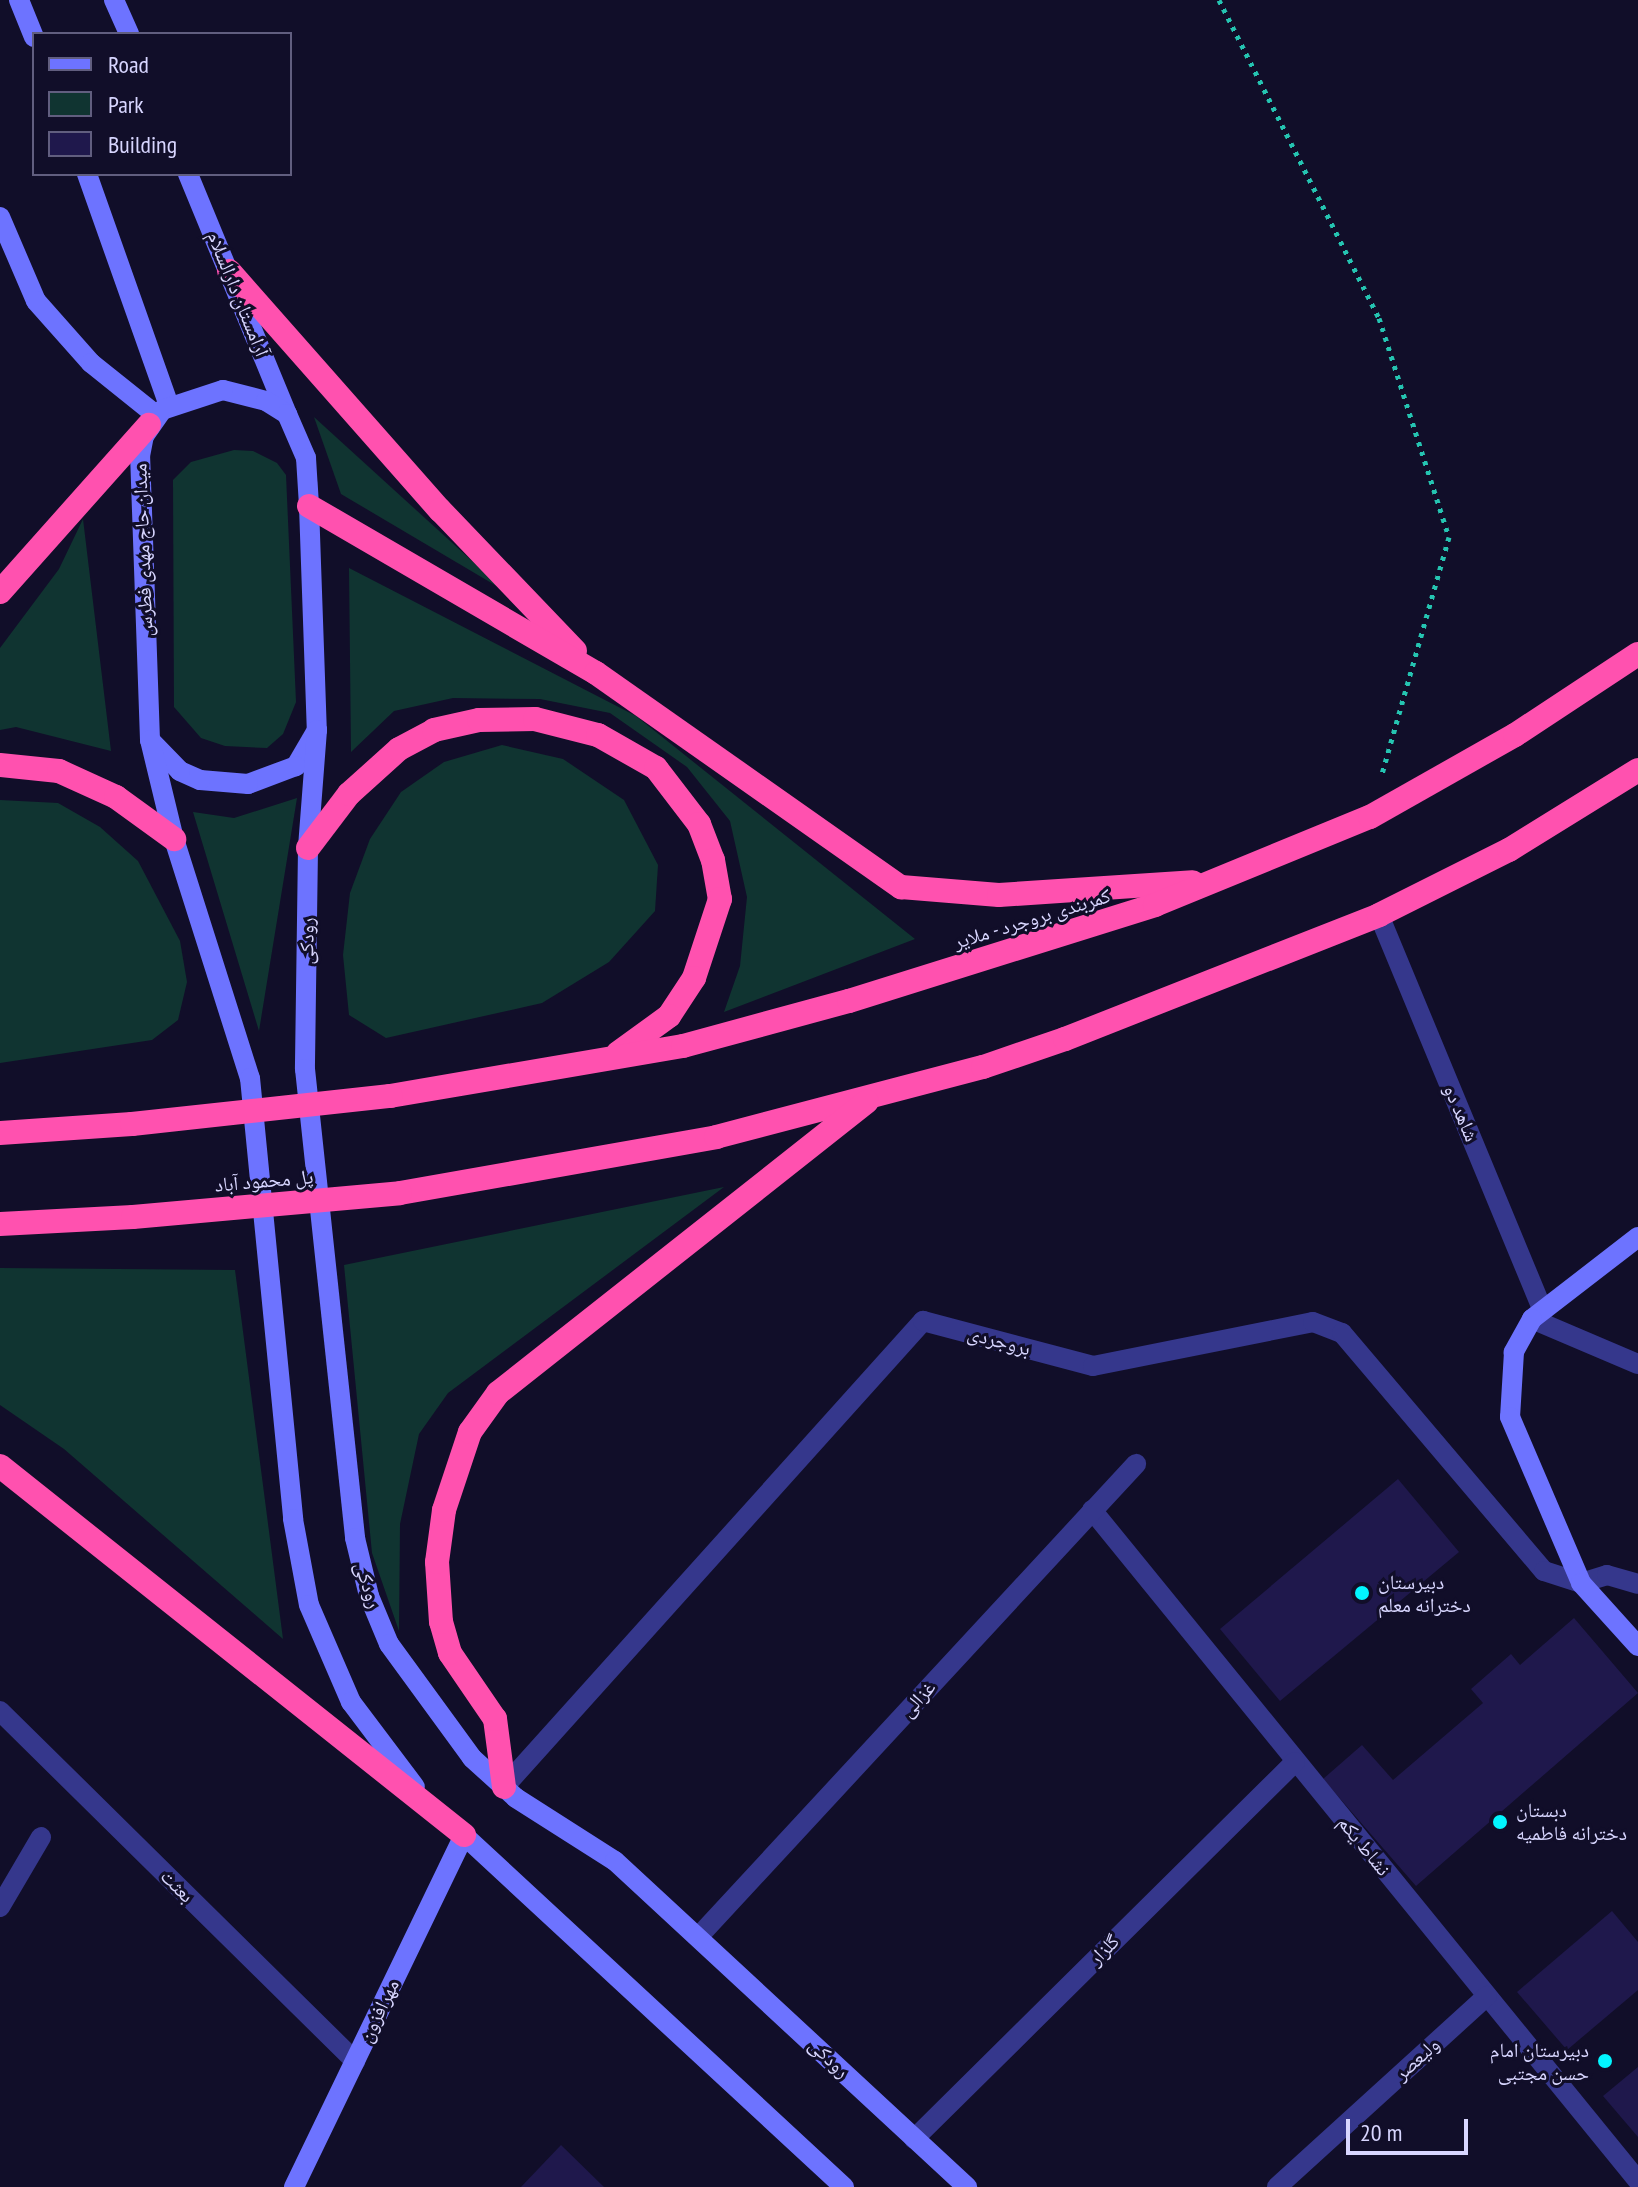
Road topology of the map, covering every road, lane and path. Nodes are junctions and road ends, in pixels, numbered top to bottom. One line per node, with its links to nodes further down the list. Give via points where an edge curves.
1 (19, 0): 4 (main road)
2 (114, 0): 5 (main road)
3 (1219, 0): 20 (path, via 1379,318 1449,537)
4 (32, 32)
5 (128, 32)
6 (88, 176): 11 (main road)
7 (189, 176): 9 (main road, آرامستان دارالسلام)
8 (0, 217): 11 (main road, via 36,301 91,363)
9 (229, 271): 10 (main road, آرامستان دارالسلام); 15 (highway, via 440,510)
10 (287, 414): 11 (main road, via 266,401 223,390); 12 (main road, via 306,458)
11 (158, 415): 13 (highway); 17 (main road, میدان حاج مهدی فطرس, via 140,456)
12 (309, 506): 15 (highway); 16 (main road)
13 (0, 592)
14 (1638, 654): 20 (highway, کمربندی بروجرد - ملایر, via 1515,735)
15 (596, 673): 23 (highway, via 901,887 999,895)
16 (317, 730): 17 (main road, via 296,766 248,784 200,780 180,771); 22 (main road, رودکی)
17 (150, 740): 21 (main road)
18 (0, 765): 21 (highway, via 59,771 116,797)
19 (1638, 770): 24 (highway, via 1509,850)
20 (1370, 817): 23 (highway, کمربندی بروجرد - ملایر)
21 (174, 839): 41 (main road, via 250,1078 293,1519 309,1605 351,1702 371,1734)
22 (308, 848): 25 (highway, via 349,794 399,749 434,730 479,720 535,719 598,735 656,768 699,824 720,899 694,978 669,1016 636,1044); 40 (main road, رودکی, via 305,1069 355,1538 369,1596 389,1644 446,1727)
23 (1219, 881): 25 (highway, کمربندی بروجرد - ملایر, via 849,1001 683,1046)
24 (1379, 915): 26 (highway, via 1065,1039); 30 (street, شاهد دو)
25 (603, 1061): 27 (highway, کمربندی بروجرد - ملایر, bridge, via 390,1096)
26 (874, 1097): 28 (highway, پل محمود آباد, bridge, via 716,1137 400,1193); 40 (highway, via 498,1393 470,1432 444,1510 437,1562 441,1622 450,1653 495,1719)
27 (0, 1133)
28 (0, 1224)
29 (1638, 1237): 30 (main road)
30 (1538, 1315): 31 (street); 35 (main road, via 1514,1352 1510,1417)
31 (1638, 1364)
32 (1136, 1464): 34 (street, غزالی)
33 (0, 1466): 41 (highway)
34 (1092, 1510): 39 (street, نشاط یکم); 44 (street, غزالی)
35 (1581, 1583): 36 (street, via 1607,1575); 37 (main road); 40 (street, بروجردی, via 1544,1571 1342,1333 1313,1322 1093,1366 923,1321)
36 (1638, 1584)
37 (1638, 1646)
38 (0, 1711): 46 (street, بعثت)
39 (1295, 1762): 45 (street, نشاط یکم); 47 (street, گلزار)
40 (504, 1787): 44 (main road, رودکی, via 615,1861)
41 (464, 1835): 46 (main road, مهرافزون); 51 (main road)
42 (41, 1837): 43 (street)
43 (0, 1907)
44 (700, 1935): 47 (main road, رودکی)
45 (1487, 1996): 49 (street, نشاط یکم); 54 (street, ولیعصر)
46 (355, 2061): 50 (main road, مهرافزون)
47 (914, 2139): 48 (main road, رودکی)
48 (943, 2164): 52 (main road); 53 (main road, رودکی)
49 (1638, 2181)
50 (294, 2187)
51 (844, 2187)
52 (937, 2187)
53 (967, 2187)
54 (1277, 2187)

